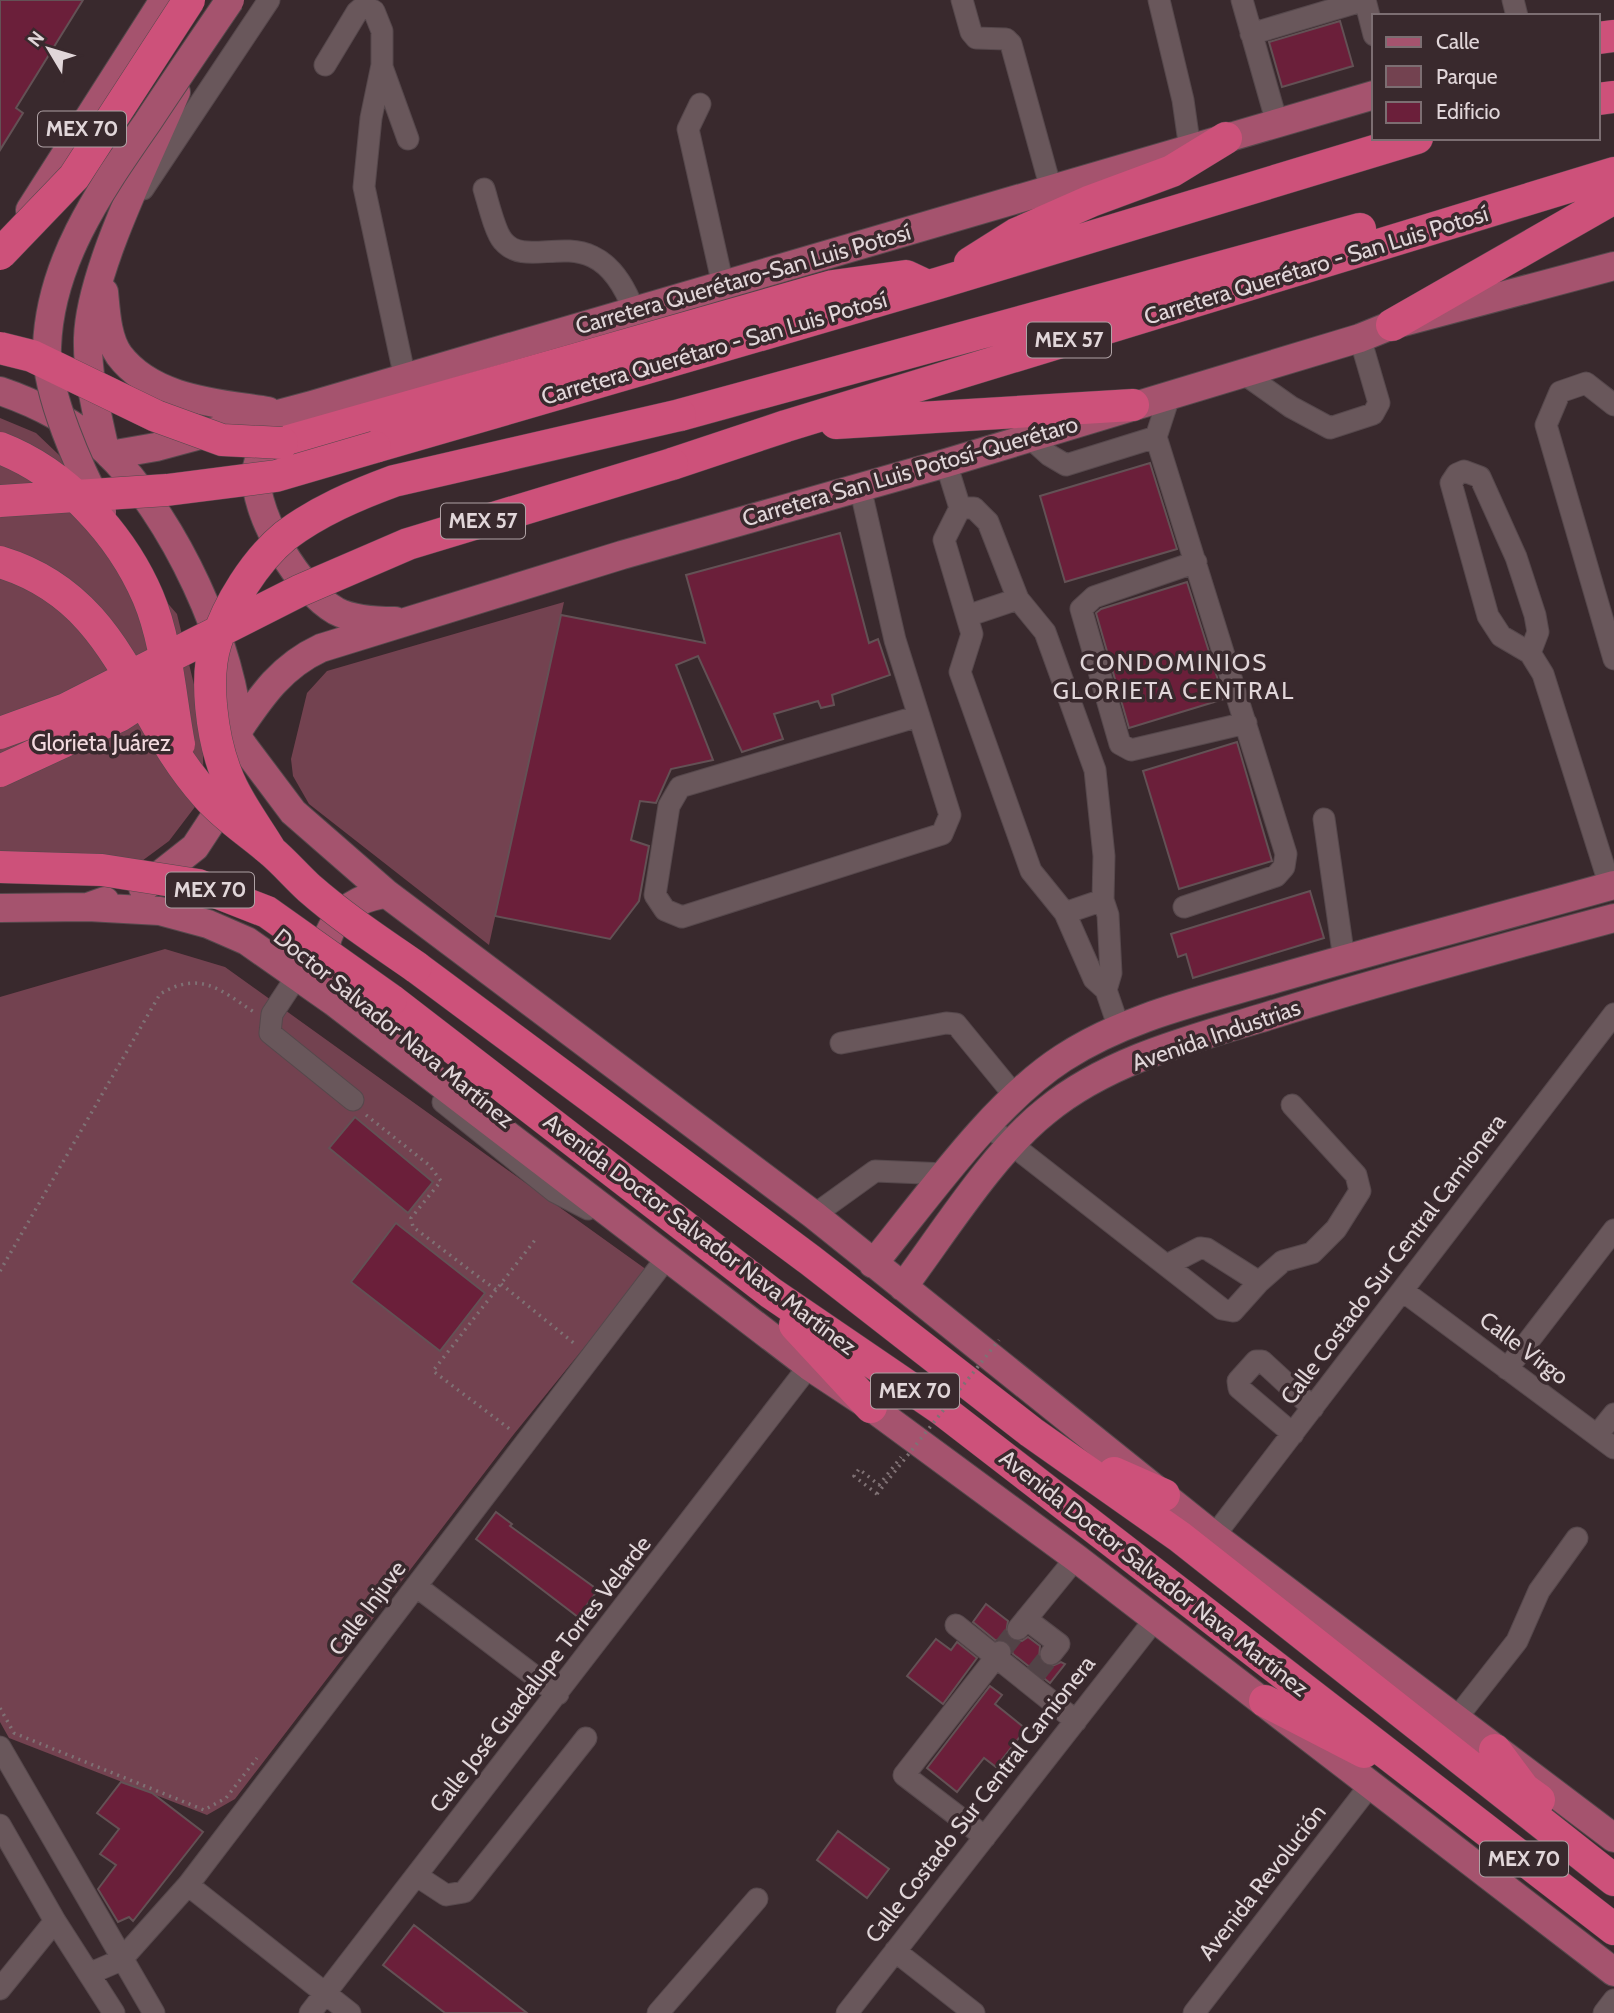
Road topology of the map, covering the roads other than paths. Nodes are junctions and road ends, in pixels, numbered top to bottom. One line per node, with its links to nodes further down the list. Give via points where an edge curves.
1 (164, 0): 27 (main road, MEX 70)
2 (188, 0): 27 (highway, bridge, via 74,177)
3 (218, 0): 25 (main road, MEX 70)
4 (230, 0): 53 (main road, bridge, via 105,183 55,284 47,348 51,376 76,460)
5 (269, 0): 25 (street)
6 (962, 0): 22 (street, via 976,38 1006,38 1011,44)
7 (1159, 0): 20 (street)
8 (1242, 0): 11 (street)
9 (1365, 0): 10 (street); 11 (street)
10 (1372, 27)
11 (1251, 34): 16 (street)
12 (325, 65): 13 (street, via 364,6 374,11 382,30)
13 (382, 65): 18 (street); 37 (street, via 364,187)
14 (1372, 96): 16 (main road, Carretera Querétaro-San Luis Potosí)
15 (699, 104): 31 (street, via 688,129)
16 (1277, 123): 17 (main road, Carretera Querétaro-San Luis Potosí)
17 (1226, 138): 20 (main road, Carretera Querétaro-San Luis Potosí); 30 (highway, via 1172,171 1016,234)
18 (408, 139)
19 (1410, 140): 30 (highway, Carretera Querétaro - San Luis Potosí)
20 (1190, 149): 22 (main road, Carretera Querétaro-San Luis Potosí)
21 (1614, 173): 26 (highway, Carretera Querétaro - San Luis Potosí / MEX 57)
22 (1051, 189): 31 (main road, Carretera Querétaro-San Luis Potosí)
23 (484, 190): 32 (street, via 503,241 521,251 571,250 603,261 624,284)
24 (1614, 198): 33 (highway)
25 (124, 217): 29 (main road, MEX 70)
26 (1468, 218): 44 (highway, Carretera Querétaro - San Luis Potosí / MEX 57); 69 (highway, bridge, via 1415,214 680,415 394,481 351,497 314,517 270,552 241,589 216,643 211,715 226,774)
27 (0, 256)
28 (1614, 266): 33 (main road, Carretera San Luis Potosí-Querétaro)
29 (102, 275): 43 (main road, via 108,326 119,355 151,382 187,398); 48 (main road, MEX 70, via 88,335 88,360)
30 (934, 284): 35 (highway, bridge, via 906,276 833,286 282,443 222,440 156,416 32,356); 51 (highway, Carretera Querétaro - San Luis Potosí, bridge, via 276,476 167,490)
31 (723, 285): 32 (main road, Carretera Querétaro-San Luis Potosí)
32 (634, 311): 37 (main road, Carretera Querétaro-San Luis Potosí)
33 (1392, 326): 34 (main road, Carretera San Luis Potosí-Querétaro)
34 (1360, 338): 36 (main road, Carretera San Luis Potosí-Querétaro); 36 (street, via 1379,403 1373,414 1330,428)
35 (0, 348)
36 (1243, 373): 39 (main road, Carretera San Luis Potosí-Querétaro)
37 (404, 378): 40 (main road, Carretera Querétaro-San Luis Potosí)
38 (0, 391): 48 (main road, via 81,431)
39 (1170, 394): 41 (main road, Carretera San Luis Potosí-Querétaro); 46 (street)
40 (312, 405): 43 (main road, Carretera Querétaro-San Luis Potosí); 59 (main road, via 276,432 260,455 256,473 259,496 272,528 303,583 337,611 379,621)
41 (1133, 405): 44 (highway); 45 (main road, Carretera San Luis Potosí-Querétaro)
42 (1614, 405): 61 (street, via 1586,383 1560,392 1546,425)
43 (278, 412): 48 (main road, Carretera Querétaro-San Luis Potosí, via 156,447)
44 (786, 426): 56 (highway, Carretera Querétaro - San Luis Potosí / MEX 57, bridge, via 408,544)
45 (1029, 437): 46 (street, via 1066,465); 49 (main road, Carretera San Luis Potosí-Querétaro)
46 (1156, 437): 55 (street)
47 (0, 448): 53 (highway, bridge, via 64,485)
48 (107, 452): 65 (main road, via 144,495 200,593 231,684)
49 (946, 463): 50 (main road, Carretera San Luis Potosí-Querétaro); 52 (street)
50 (860, 487): 59 (main road, Carretera San Luis Potosí-Querétaro); 62 (street, via 895,640)
51 (0, 500)
52 (960, 508): 57 (street, via 974,508 988,522); 58 (street, via 944,540)
53 (118, 546): 66 (highway, bridge, via 148,596 158,629)
54 (0, 562): 66 (highway, Avenida Doctor Salvador Nava Martínez, bridge, via 25,569 88,615 116,650)
55 (1196, 562): 63 (street); 63 (street, via 1094,597 1081,609 1120,744 1131,750)
56 (299, 591): 64 (highway, bridge, via 90,697); 67 (highway, bridge, via 213,657 119,716)
57 (1018, 599): 58 (street); 73 (street, via 1045,632 1095,770)
58 (967, 616): 77 (street, via 972,634 960,672 1031,871)
59 (409, 621): 65 (main road, Carretera San Luis Potosí-Querétaro, via 300,657 277,677)
60 (1531, 653): 60 (street, via 1501,636 1488,617 1451,483 1464,471 1480,477 1516,557 1538,632); 71 (street, via 1543,674)
61 (1614, 659)
62 (919, 716): 62 (street, via 950,815 942,834 682,917 665,910 655,895 669,806 680,786)
63 (1246, 723): 75 (street, via 1286,854 1284,867 1276,876)
64 (0, 733)
65 (239, 735): 72 (main road, via 293,811); 74 (main road, via 234,773 218,812 195,847 149,886)
66 (184, 770): 69 (highway, Avenida Doctor Salvador Nava Martínez / MEX 70, bridge, via 207,797)
67 (0, 771)
68 (1324, 819): 79 (street)
69 (271, 851): 107 (highway, Avenida Doctor Salvador Nava Martínez / MEX 70, bridge, via 309,889 799,1252)
70 (0, 867): 101 (highway, Avenida Doctor Salvador Nava Martínez / MEX 70, bridge, via 102,870 198,885 267,912 391,1000)
71 (1612, 886): 79 (main road, Avenida Industrias)
72 (387, 894): 83 (main road, via 367,896 350,905 327,939 325,971); 93 (main road)
73 (1104, 900): 77 (street); 81 (street, via 1111,972)
74 (89, 907): 76 (main road); 80 (main road, Avenida Doctor Salvador Nava Martínez, via 160,911 208,924 247,941)
75 (1184, 907)
76 (0, 908)
77 (1065, 913): 81 (street, via 1094,979)
78 (1614, 918): 82 (main road, Avenida Industrias)
79 (1357, 956): 82 (main road, via 1358,976); 85 (main road, Avenida Industrias)
80 (295, 980): 83 (main road, Avenida Doctor Salvador Nava Martínez); 88 (street, via 272,1014 270,1033)
81 (1106, 990): 85 (street)
82 (1303, 1005): 91 (main road, Avenida Industrias, via 1144,1056 1045,1111)
83 (331, 1007): 95 (main road, Avenida Doctor Salvador Nava Martínez)
84 (1610, 1027): 100 (street, Calle Costado Sur Central Camionera)
85 (1119, 1028): 87 (main road, Avenida Industrias, via 1062,1058)
86 (841, 1043): 87 (street, via 956,1024)
87 (1015, 1096): 90 (main road, Avenida Industrias)
88 (354, 1103)
89 (1292, 1105): 98 (street, via 1356,1175 1360,1191 1336,1229 1312,1253 1283,1261)
90 (988, 1126): 91 (street); 92 (main road, Avenida Industrias)
91 (1012, 1146): 97 (street); 99 (main road, Avenida Industrias)
92 (947, 1174): 93 (street, via 875,1171); 96 (main road, Avenida Industrias)
93 (814, 1216): 96 (main road)
94 (1614, 1230): 103 (street)
95 (660, 1250): 102 (main road, Avenida Doctor Salvador Nava Martínez); 114 (street, Calle Injuve)
96 (873, 1264): 99 (main road)
97 (1167, 1265): 98 (street, via 1200,1248 1207,1249); 98 (street, via 1227,1311 1233,1311)
98 (1259, 1282)
99 (903, 1287): 110 (main road)
100 (1402, 1291): 103 (street, Calle Virgo); 105 (street, Calle Costado Sur Central Camionera)
101 (771, 1293): 104 (highway); 127 (highway, Avenida Doctor Salvador Nava Martínez / MEX 70, via 941,1409)
102 (809, 1366): 104 (main road, Avenida Doctor Salvador Nava Martínez); 119 (street, Calle José Guadalupe Torres Velarde)
103 (1507, 1369): 109 (street, Calle Virgo)
104 (871, 1407): 113 (main road, Avenida Doctor Salvador Nava Martínez)
105 (1313, 1408): 108 (street, Calle Costado Sur Central Camionera); 108 (street, via 1262,1361 1256,1361 1238,1381 1239,1388)
106 (1614, 1414): 109 (street)
107 (1031, 1432): 110 (highway, via 1065,1443 1129,1482); 133 (highway, Avenida Doctor Salvador Nava Martínez / MEX 70, via 1180,1537)
108 (1293, 1434): 111 (street, Calle Costado Sur Central Camionera)
109 (1606, 1442)
110 (1164, 1495): 111 (main road)
111 (1214, 1536): 121 (main road)
112 (1577, 1538): 121 (street, via 1539,1591 1517,1641)
113 (1076, 1558): 115 (main road, Avenida Doctor Salvador Nava Martínez); 118 (street, via 1022,1624 1059,1644)
114 (416, 1586): 119 (street); 134 (street, Calle Injuve)
115 (1156, 1618): 120 (main road, Avenida Doctor Salvador Nava Martínez); 122 (street, Calle Costado Sur Central Camionera)
116 (956, 1625): 117 (street)
117 (998, 1654): 122 (street); 129 (street, via 904,1775)
118 (1051, 1654)
119 (558, 1694): 132 (street, Calle José Guadalupe Torres Velarde)
120 (1265, 1701): 126 (main road, Avenida Doctor Salvador Nava Martínez); 127 (highway)
121 (1455, 1720): 125 (main road)
122 (1076, 1721): 129 (street, Calle Costado Sur Central Camionera)
123 (586, 1738): 132 (street, via 464,1892 446,1895)
124 (0, 1746): 139 (street)
125 (1495, 1751): 130 (main road); 131 (highway, via 1524,1789)
126 (1371, 1784): 140 (main road, Avenida Doctor Salvador Nava Martínez); 152 (street, Avenida Revolución)
127 (1434, 1788): 137 (highway, Avenida Doctor Salvador Nava Martínez / MEX 70)
128 (0, 1825): 136 (street)
129 (985, 1837): 138 (street, Calle Costado Sur Central Camionera)
130 (1614, 1838)
131 (1614, 1860)
132 (417, 1876): 143 (street, Calle José Guadalupe Torres Velarde)
133 (1614, 1880)
134 (188, 1885): 139 (street, Calle Injuve); 143 (street)
135 (757, 1899): 149 (street)
136 (55, 1922): 141 (street); 142 (street)
137 (1614, 1929)
138 (895, 1951): 150 (street, Calle Costado Sur Central Camionera); 151 (street)
139 (121, 1960): 141 (street, Calle Injuve); 146 (street)
140 (1614, 1972)
141 (91, 1973): 145 (street)
142 (0, 1989)
143 (325, 1993): 147 (street, Calle José Guadalupe Torres Velarde); 148 (street)
144 (1614, 2000): 153 (street)
145 (114, 2013)
146 (154, 2013)
147 (310, 2013)
148 (350, 2013)
149 (658, 2013)
150 (847, 2013)
151 (974, 2013)
152 (1194, 2013)
153 (1604, 2013)

